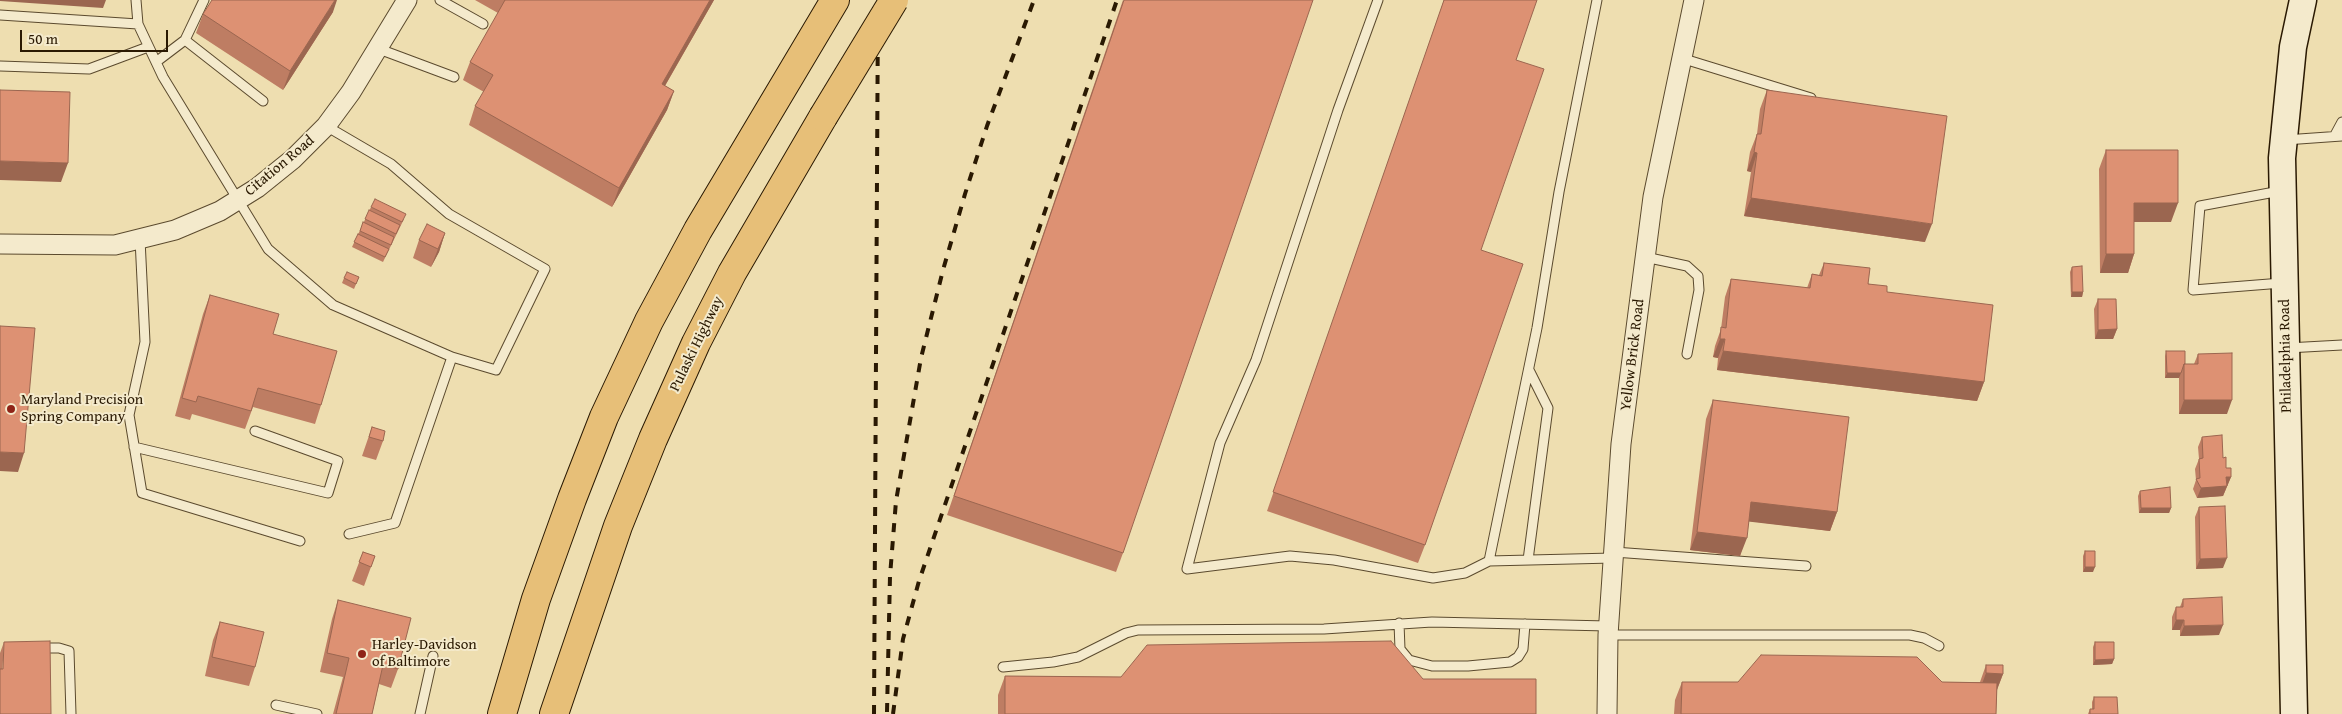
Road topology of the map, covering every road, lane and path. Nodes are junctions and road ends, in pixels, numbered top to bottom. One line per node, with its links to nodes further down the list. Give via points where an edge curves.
1 (136, 0): 12 (lane)
2 (204, 0): 14 (lane)
3 (407, 0): 16 (street, Citation Road)
4 (440, 0): 13 (lane)
5 (894, 0): 58 (highway, Pulaski Highway, bridge, via 732,273 696,343 618,526)
6 (1378, 0): 44 (lane, via 1338,110 1256,360 1220,443 1186,570 1290,556 1334,560 1433,578 1466,573)
7 (1597, 0): 37 (lane, via 1559,192)
8 (1694, 0): 17 (street, Yellow Brick Road)
9 (2303, 0): 26 (main road, Philadelphia Road, via 2293,46)
10 (830, 8): 57 (highway, via 698,230 649,321 604,417 536,599)
11 (0, 14): 12 (lane)
12 (138, 24): 15 (lane)
13 (483, 24)
14 (184, 40): 18 (lane); 21 (lane)
15 (148, 47): 18 (lane); 19 (lane, via 89,69)
16 (379, 48): 20 (lane); 24 (street, Citation Road)
17 (1681, 58): 22 (lane); 31 (street, Yellow Brick Road, via 1653,197)
18 (156, 62): 28 (lane)
19 (0, 66)
20 (454, 77)
21 (263, 101)
22 (1820, 101)
23 (2342, 122): 25 (lane)
24 (326, 126): 28 (street, Citation Road, via 293,159); 36 (lane, via 391,164 449,214 545,269 496,370)
25 (2338, 135): 26 (lane)
26 (2284, 140): 27 (main road, Philadelphia Road)
27 (2283, 190): 32 (main road, Philadelphia Road); 32 (lane, via 2200,206 2193,290)
28 (237, 201): 29 (street, Citation Road, via 176,230); 36 (lane, via 268,249 333,304)
29 (140, 239): 30 (street, Citation Road, via 115,245); 39 (lane, via 145,342 129,414)
30 (0, 244)
31 (1645, 257): 35 (lane, via 1687,266 1698,276 1699,290); 42 (street, Yellow Brick Road, via 1621,444)
32 (2284, 283): 34 (main road, Philadelphia Road)
33 (2342, 345): 34 (lane)
34 (2285, 348): 60 (main road, Philadelphia Road)
35 (1687, 354)
36 (452, 357): 40 (lane, via 395,523)
37 (1529, 370): 43 (lane, via 1548,408); 44 (lane)
38 (255, 430): 39 (lane, via 338,461 328,493)
39 (134, 447): 41 (lane, via 142,494)
40 (349, 534)
41 (300, 541)
42 (1614, 555): 43 (lane); 45 (lane); 48 (street, Yellow Brick Road)
43 (1528, 560): 44 (lane)
44 (1489, 561)
45 (1806, 566)
46 (1399, 623): 47 (lane); 47 (lane, via 1400,649 1409,660 1432,666 1510,662 1518,658 1523,649); 52 (lane, via 1324,629 1138,630 1078,657)
47 (1525, 624): 48 (lane)
48 (1608, 630): 49 (lane, via 1910,635); 59 (street, Yellow Brick Road)
49 (1939, 646)
50 (29, 647): 54 (lane, via 69,651)
51 (433, 656): 56 (lane)
52 (1003, 667)
53 (276, 704): 55 (lane)
54 (70, 714)
55 (317, 714)
56 (420, 714)
57 (502, 714)
58 (554, 714)
59 (1606, 714)
60 (2294, 714)

